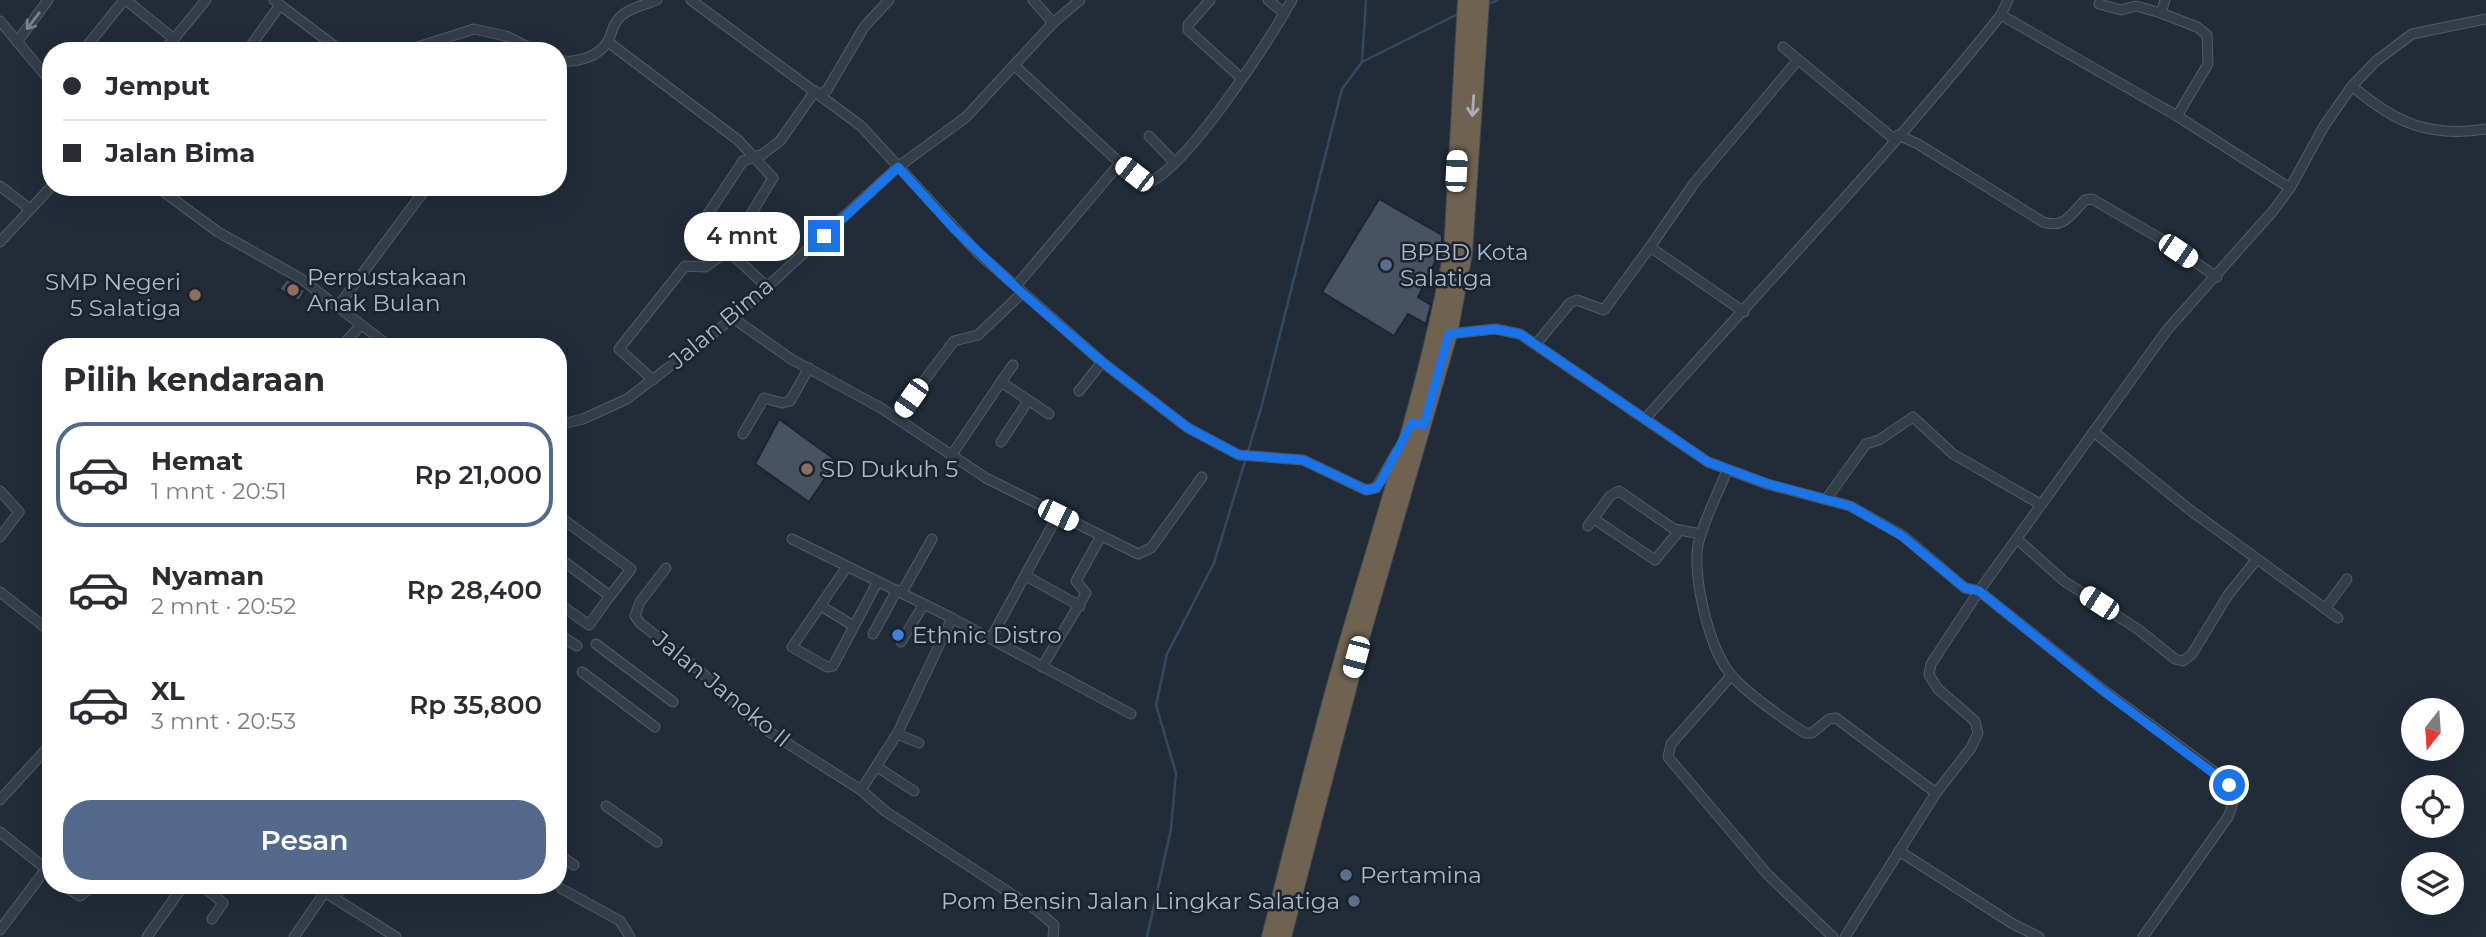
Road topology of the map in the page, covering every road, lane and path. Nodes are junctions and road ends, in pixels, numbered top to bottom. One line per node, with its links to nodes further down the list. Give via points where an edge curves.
1 (48, 0): 26 (street, one-way to 26)
2 (125, 0): 25 (street); 27 (street)
3 (205, 0): 25 (street)
4 (657, 0): 33 (street, via 623,14)
5 (691, 0): 41 (street)
6 (889, 0): 41 (street, via 864,27 827,90)
7 (1033, 0): 23 (street)
8 (1080, 0): 23 (street, Jalan Bima)
9 (1210, 0): 39 (street, via 1188,30)
10 (1268, 0): 18 (street)
11 (1292, 0): 18 (street)
12 (1466, 0): 24 (highway)
13 (1480, 0): 24 (highway)
14 (2008, 0): 20 (street)
15 (2165, 0): 19 (street)
16 (277, 2): 29 (street); 30 (street)
17 (2099, 4): 19 (street)
18 (1284, 13): 39 (street)
19 (2161, 13): 42 (street, via 2203,30 2209,43 2208,64)
20 (2001, 15): 42 (street); 45 (street, via 1926,108)
21 (2486, 19): 40 (street, via 2412,34)
22 (0, 21): 26 (street)
23 (1053, 23): 37 (street, Jalan Bima)
24 (1470, 38): 66 (highway, one-way to 66, via 1464,253); 73 (highway, via 1451,251)
25 (174, 39): 28 (street)
26 (17, 42): 38 (street)
27 (90, 42)
28 (172, 42)
29 (253, 42)
30 (323, 42)
31 (433, 42): 32 (street, via 474,29)
32 (518, 42)
33 (608, 42): 36 (street, via 581,61); 46 (street, via 738,140)
34 (1783, 47): 35 (street)
35 (1797, 61): 45 (street); 57 (street, via 1695,182)
36 (567, 62)
37 (1015, 66): 48 (street); 49 (street, Jalan Bima, via 966,117)
38 (42, 71)
39 (1240, 77): 47 (street, via 1202,132)
40 (2352, 86): 43 (street, via 2399,119 2445,134); 51 (street)
41 (818, 92): 46 (street, via 780,141); 49 (street, via 861,126)
42 (2177, 116): 51 (street)
43 (2486, 129)
44 (1149, 136): 47 (street)
45 (1896, 137): 59 (street, via 1918,145 2043,222 2064,222 2085,200 2092,199); 63 (street)
46 (753, 158): 58 (street, via 772,174 772,183); 58 (street, via 739,165 704,220 707,231)
47 (1174, 162): 48 (street, via 1150,181)
48 (1120, 163): 61 (street)
49 (898, 167): 60 (street, Jalan Bima); 61 (street, via 954,229)
50 (0, 186): 55 (street)
51 (2290, 188): 59 (street)
52 (42, 196): 55 (street)
53 (169, 196): 62 (street, via 218,232)
54 (420, 196): 62 (street)
55 (30, 209): 56 (street)
56 (0, 242)
57 (1650, 247): 63 (street); 69 (street, via 1604,310 1577,300 1570,303)
58 (729, 250): 60 (street); 74 (street, via 705,267 685,266 619,349)
59 (2217, 277): 83 (street, via 2167,330)
60 (766, 286): 64 (street, Jalan Bima)
61 (1019, 289): 70 (street); 79 (street, via 982,332 954,341)
62 (339, 305): 65 (street)
63 (1744, 312): 80 (street)
64 (733, 318): 72 (street); 74 (street, Jalan Bima)
65 (361, 325): 67 (street); 68 (street)
66 (1449, 334): 69 (street, via 1504,330); 73 (highway)
67 (349, 338)
68 (378, 338)
69 (1536, 343): 80 (street)
70 (1102, 362): 76 (street); 82 (street, via 1188,428 1239,455 1303,460 1366,490 1376,488)
71 (1013, 365): 75 (street)
72 (809, 369): 79 (street); 84 (street, via 790,401 765,398)
73 (1432, 370): 82 (highway)
74 (653, 380): 81 (street, Jalan Bima, via 607,409)
75 (1001, 382): 77 (street); 86 (street)
76 (1079, 391)
77 (1028, 401): 78 (street); 85 (street)
78 (1049, 415)
79 (896, 418): 86 (street)
80 (1646, 418): 87 (street, via 1690,451)
81 (567, 422)
82 (1418, 424): 163 (highway, via 1350,633); 164 (highway)
83 (2095, 433): 91 (street); 101 (street)
84 (743, 434)
85 (1001, 442)
86 (951, 456): 92 (street)
87 (1727, 470): 90 (street); 95 (street)
88 (1202, 477): 96 (street, via 1147,552 1138,554)
89 (0, 491): 97 (street, via 19,512)
90 (1827, 498): 91 (street, via 1866,444 1913,417 1953,454); 109 (street, via 1883,523 1965,588)
91 (2040, 504): 100 (street)
92 (1058, 515): 96 (street); 105 (street)
93 (567, 522): 111 (street, via 632,569)
94 (1679, 531): 94 (street, via 1619,491 1591,523 1655,560); 95 (street)
95 (1701, 534): 129 (street, via 1696,558 1700,591)
96 (1101, 536): 114 (street, via 1076,582 1087,590)
97 (0, 537)
98 (792, 539): 104 (street)
99 (932, 539): 108 (street)
100 (2017, 539): 101 (street, via 2064,581 2183,661); 109 (street)
101 (2257, 559): 116 (street)
102 (567, 564): 111 (street)
103 (666, 568): 137 (street, Jalan Janoko II, via 637,607 637,620 757,724)
104 (846, 568): 107 (street); 113 (street)
105 (1026, 576): 114 (street); 122 (street)
106 (2347, 579): 116 (street)
107 (878, 581): 108 (street); 120 (street)
108 (900, 591): 112 (street); 121 (street)
109 (1979, 591): 139 (street, via 1929,670 1934,685 1975,721 1978,733); 168 (street, via 2102,690 2223,778 2233,792 2233,807 2221,829)
110 (0, 592): 119 (street)
111 (610, 596): 115 (street, via 589,625)
112 (924, 604): 117 (street); 124 (street)
113 (821, 606): 120 (street); 120 (street, via 792,647 830,668)
114 (1080, 606): 127 (street)
115 (567, 609)
116 (2325, 609): 118 (street)
117 (953, 618): 122 (street); 133 (street)
118 (2338, 618)
119 (42, 625)
120 (854, 626)
121 (873, 634)
122 (991, 638): 127 (street)
123 (567, 640): 126 (street)
124 (901, 642)
125 (596, 644): 130 (street)
126 (577, 646)
127 (1042, 667): 131 (street)
128 (582, 672): 132 (street)
129 (1731, 677): 139 (street, via 1808,734 1829,719 1838,720); 165 (street, via 1671,744 1670,761 1768,875)
130 (673, 702)
131 (1131, 714)
132 (655, 727)
133 (897, 734): 134 (street); 136 (street)
134 (919, 743)
135 (42, 754): 140 (street)
136 (877, 767): 137 (street); 138 (street)
137 (861, 790): 162 (street, Jalan Janoko II, via 885,811 1039,912 1054,925)
138 (914, 791)
139 (1936, 793): 144 (street)
140 (0, 800)
141 (606, 806): 143 (street)
142 (0, 832): 147 (street)
143 (657, 842)
144 (1899, 851): 166 (street); 167 (street)
145 (567, 860): 146 (street)
146 (574, 865)
147 (42, 866)
148 (42, 878): 157 (street)
149 (567, 892): 161 (street, via 620,921)
150 (177, 894): 158 (street)
151 (212, 894): 156 (street, via 223,903)
152 (324, 894): 159 (street)
153 (328, 894): 155 (street)
154 (337, 894): 155 (street)
155 (334, 898): 160 (street)
156 (212, 919)
157 (0, 930)
158 (147, 937)
159 (294, 937)
160 (396, 937)
161 (630, 937)
162 (1053, 937)
163 (1270, 937)
164 (1283, 937)
165 (1833, 937)
166 (1846, 937)
167 (2039, 937)
168 (2143, 937)

